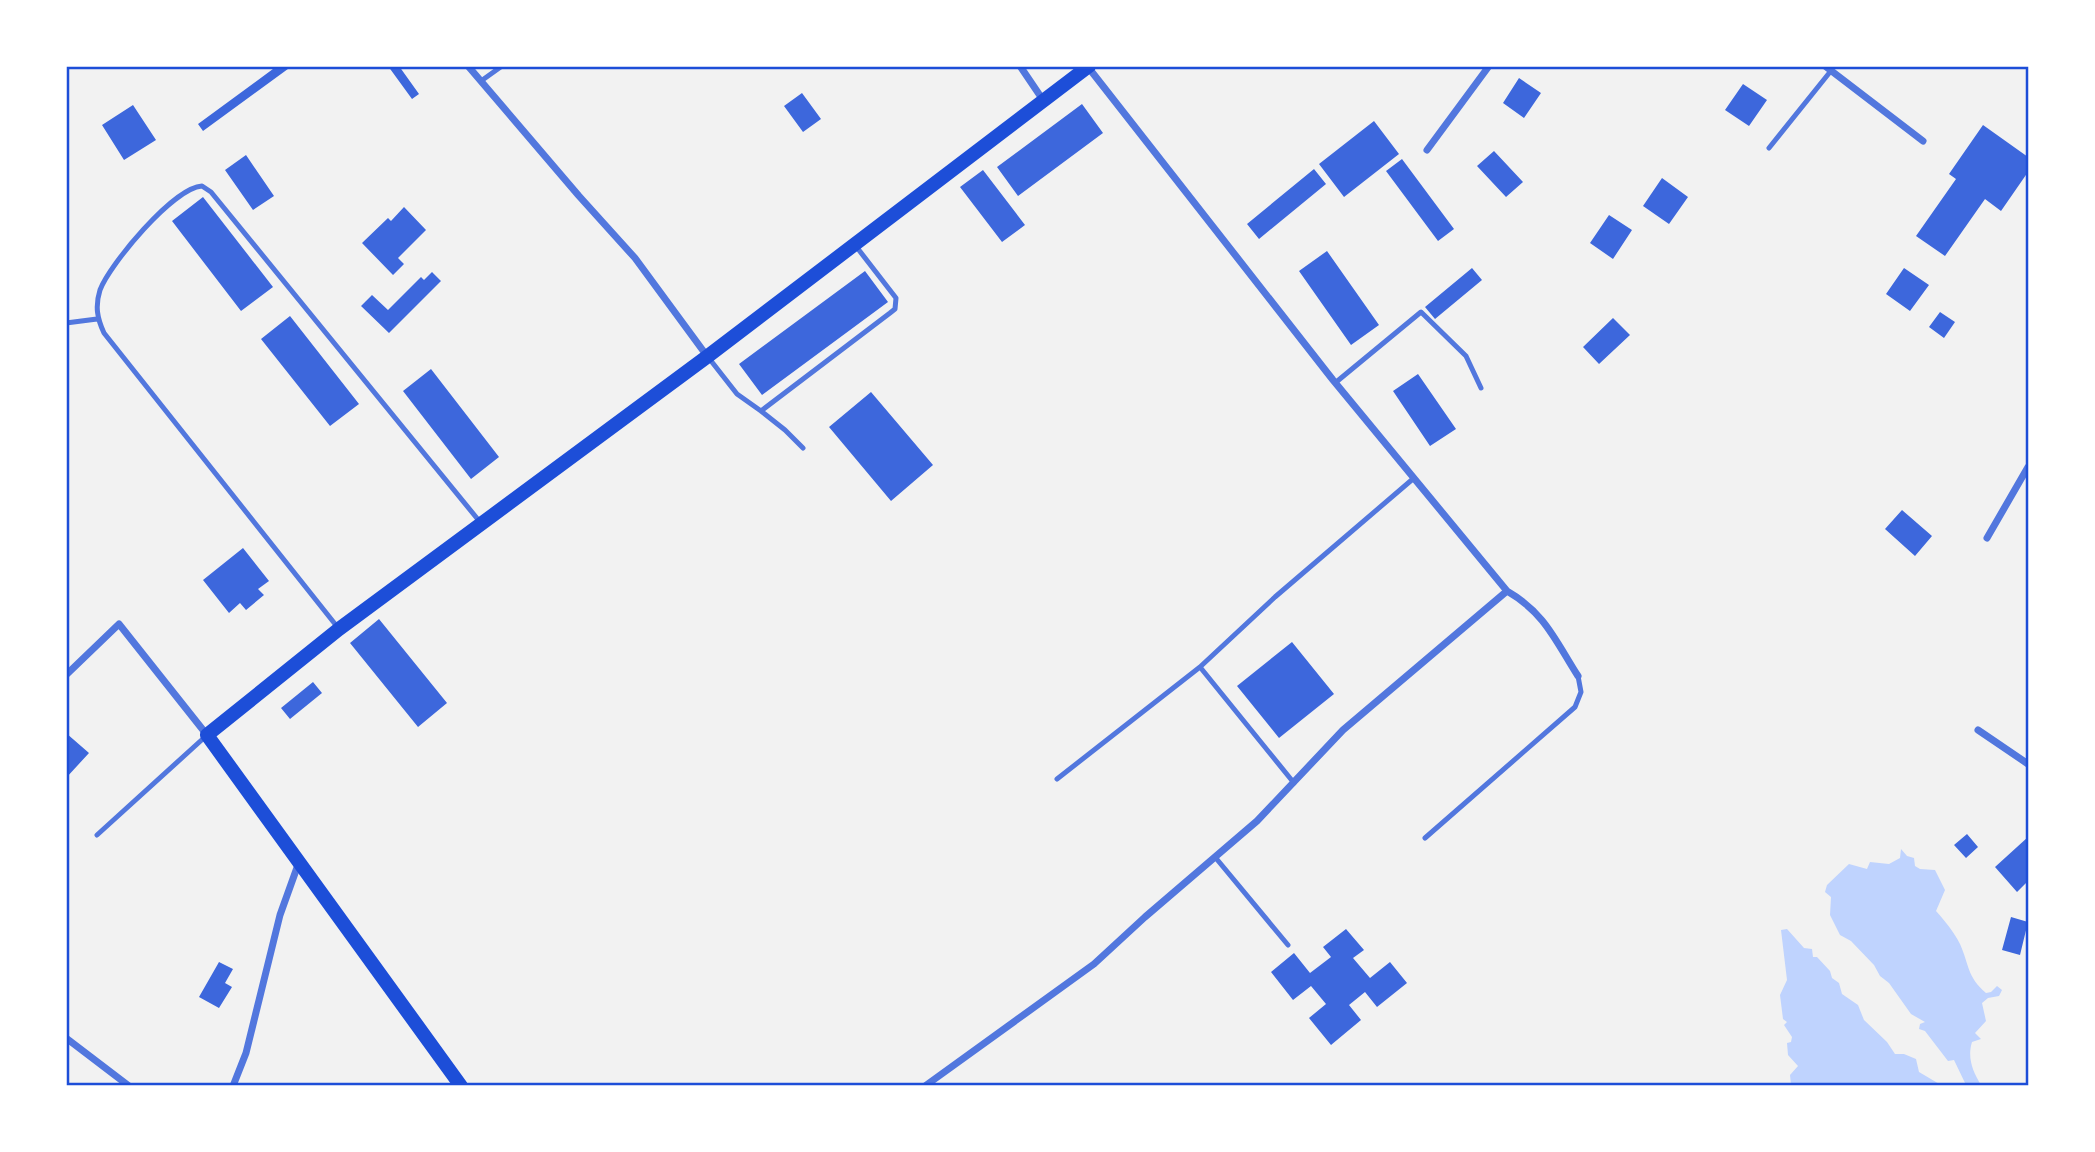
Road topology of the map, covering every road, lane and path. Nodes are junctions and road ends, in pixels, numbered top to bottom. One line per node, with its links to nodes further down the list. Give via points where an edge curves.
1 (468, 66): 7 (street)
2 (502, 66): 7 (lane)
3 (1020, 66): 8 (street)
4 (1489, 66): 11 (street)
5 (1089, 67): 8 (main road); 16 (street)
6 (1827, 69): 9 (street); 10 (lane)
7 (481, 81): 15 (street, via 635,258)
8 (1043, 100): 12 (main road)
9 (1923, 141)
10 (1769, 148)
11 (1427, 150)
12 (855, 245): 15 (main road); 18 (lane, via 896,298 895,309)
13 (97, 319): 14 (lane); 22 (lane, via 100,289 143,230 189,190 207,188); 25 (lane)
14 (66, 323)
15 (708, 356): 18 (lane, via 737,394); 22 (main road)
16 (1335, 383): 17 (lane, via 1421,312 1466,356); 21 (street)
17 (1482, 388)
18 (761, 411): 19 (lane)
19 (803, 448)
20 (2028, 467): 23 (street)
21 (1414, 478): 24 (street); 26 (lane)
22 (481, 523): 25 (main road)
23 (1987, 538)
24 (1507, 591): 28 (street, via 1542,618); 33 (street, via 1343,730)
25 (339, 629): 30 (main road)
26 (1200, 667): 32 (lane); 33 (lane)
27 (66, 675): 30 (street, via 119,624)
28 (1578, 676): 35 (lane, via 1581,692 1575,706)
29 (1978, 730): 31 (street)
30 (207, 734): 34 (lane); 37 (main road)
31 (2028, 764)
32 (1057, 779)
33 (1294, 783): 36 (street)
34 (97, 835)
35 (1425, 838)
36 (1215, 858): 38 (lane); 43 (street, via 1094,964)
37 (300, 860): 41 (street, via 280,915 246,1053); 42 (main road)
38 (1288, 945)
39 (66, 1038): 40 (street)
40 (129, 1086)
41 (233, 1086)
42 (461, 1086)
43 (925, 1086)

